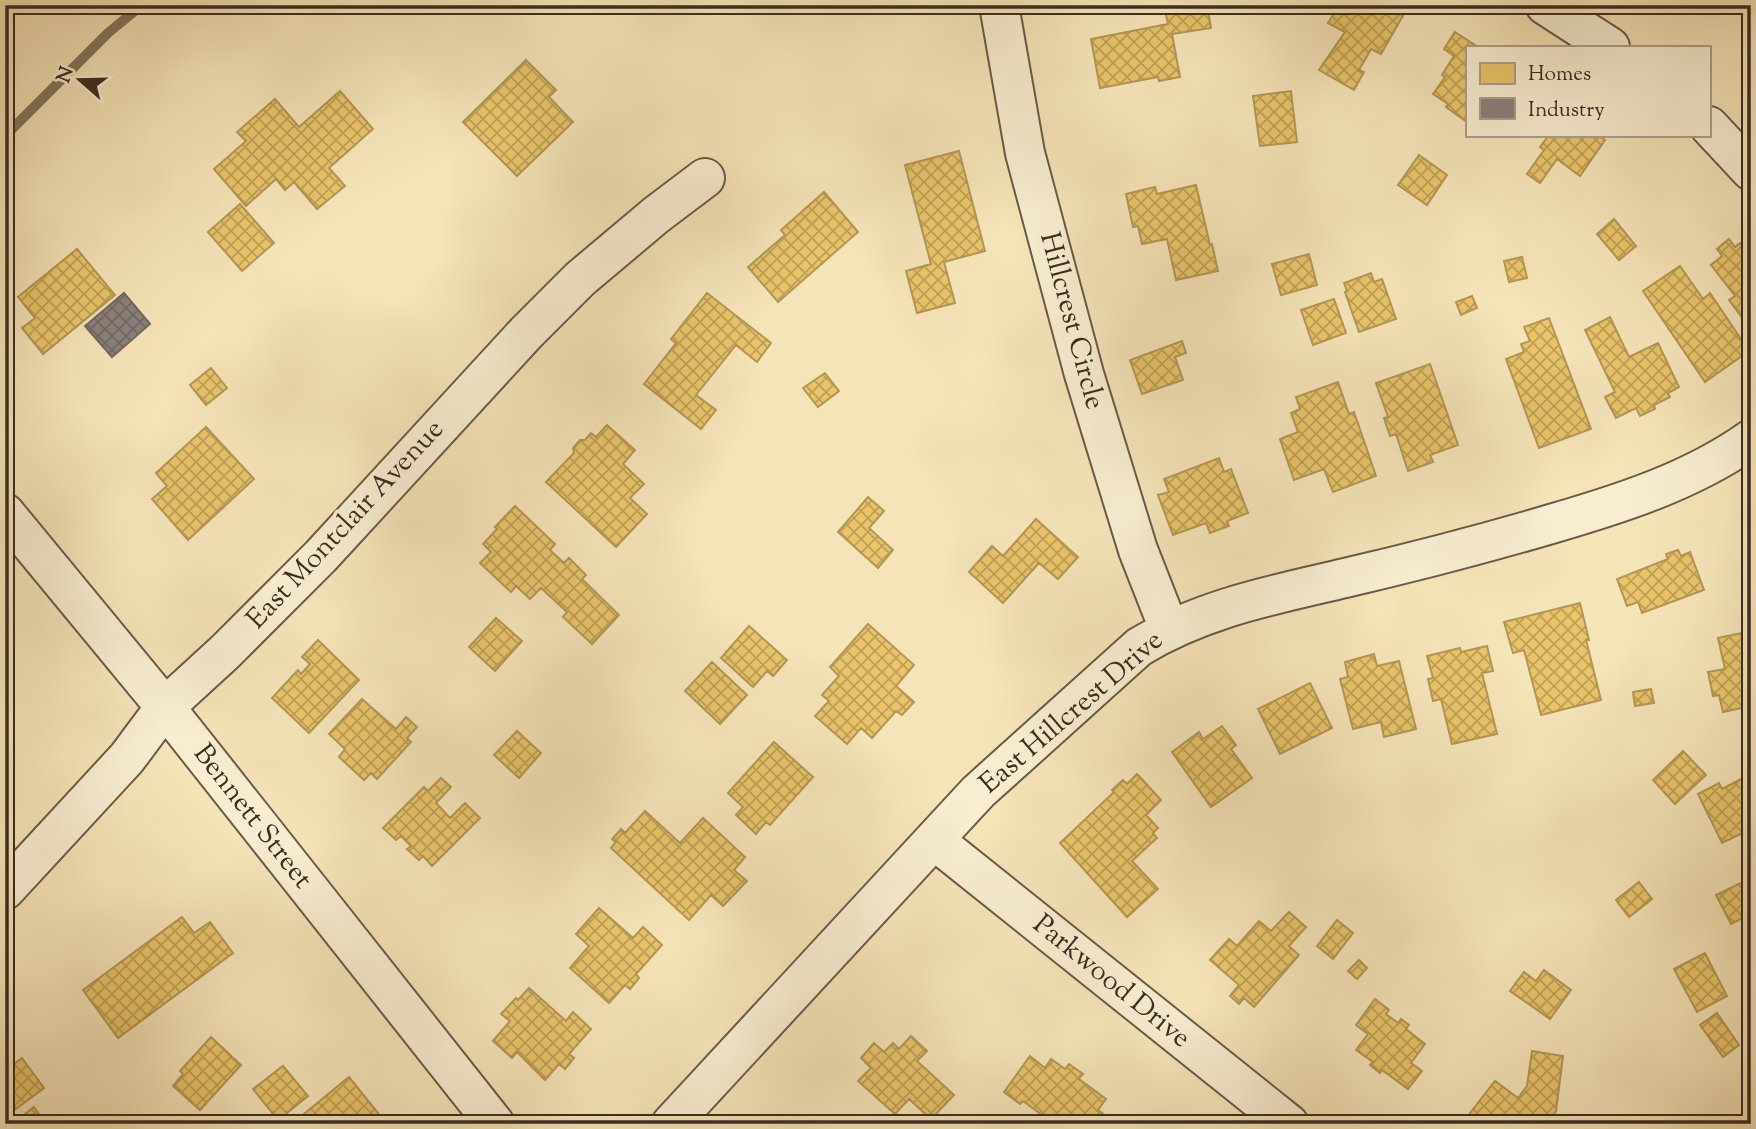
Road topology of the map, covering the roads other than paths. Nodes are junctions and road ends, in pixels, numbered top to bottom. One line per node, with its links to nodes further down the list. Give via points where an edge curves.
1 (999, 5): 9 (street, Hillcrest Circle, via 1025,153 1084,374 1138,550)
2 (1545, 5): 3 (street)
3 (1608, 46)
4 (1710, 127): 5 (street)
5 (1751, 171)
6 (705, 178): 10 (street, East Montclair Avenue, via 580,279 321,556)
7 (1751, 439): 9 (street, East Hillcrest Drive, via 1623,503 1502,539 1261,597)
8 (5, 513): 10 (street, Bennett Street)
9 (1169, 629): 11 (street, East Hillcrest Drive, via 1139,647 1057,719)
10 (165, 707): 12 (street, East Montclair Avenue, via 127,758); 13 (street, Bennett Street)
11 (934, 840): 14 (street, East Hillcrest Drive); 15 (street, Parkwood Drive)
12 (5, 890)
13 (495, 1124)
14 (671, 1124)
15 (1289, 1124)

